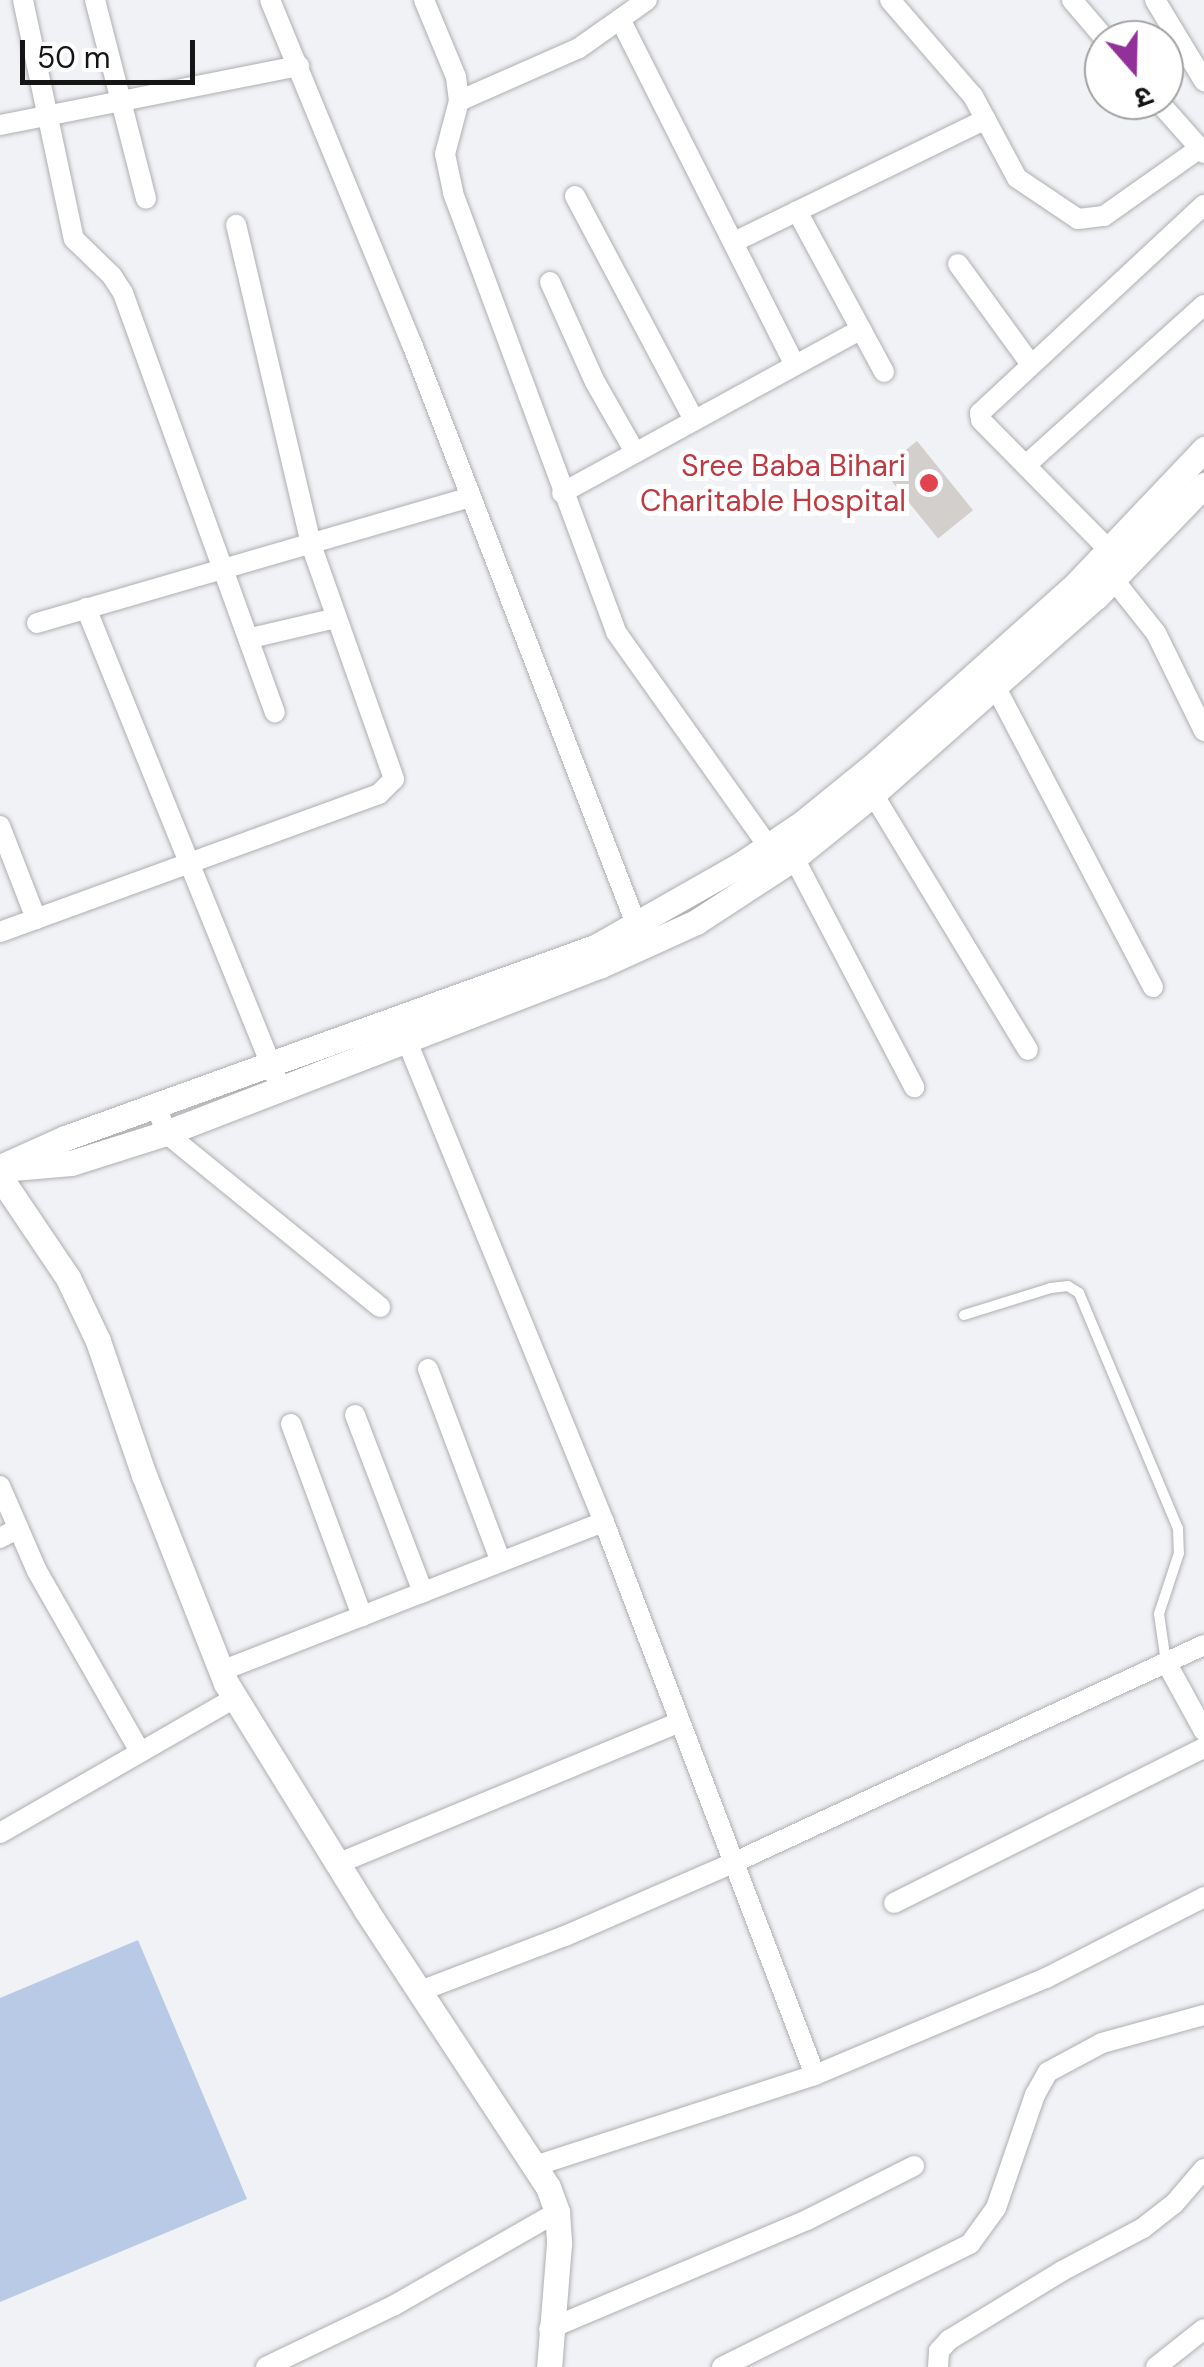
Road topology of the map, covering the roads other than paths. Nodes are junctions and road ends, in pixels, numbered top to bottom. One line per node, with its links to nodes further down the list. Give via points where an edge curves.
1 (23, 0): 15 (street)
2 (95, 0): 13 (street)
3 (270, 0): 11 (street)
4 (424, 0): 14 (street, via 456,77)
5 (647, 0): 9 (street)
6 (890, 0): 16 (street)
7 (1072, 0): 10 (street)
8 (1155, 0): 12 (street)
9 (620, 19): 14 (street, via 542,68); 25 (street)
10 (1089, 20)
11 (298, 66): 13 (street); 39 (street)
12 (1204, 82)
13 (120, 98): 15 (street); 21 (street)
14 (459, 101): 38 (street, via 447,172)
15 (48, 117): 18 (street); 42 (street, via 74,239 123,293)
16 (986, 119): 19 (street, via 1017,178 1078,219 1104,216); 23 (street)
17 (1175, 120): 19 (street)
18 (0, 125)
19 (1202, 151)
20 (575, 196): 33 (street)
21 (146, 199)
22 (1204, 205): 30 (street)
23 (797, 211): 25 (street); 29 (street)
24 (236, 225): 40 (street)
25 (734, 242): 31 (street)
26 (958, 264): 30 (street)
27 (550, 282): 35 (street)
28 (1204, 305): 36 (street)
29 (861, 329): 31 (street); 32 (street)
30 (1030, 363): 36 (street, via 980,414)
31 (795, 365): 33 (street)
32 (884, 372)
33 (694, 420): 35 (street)
34 (1204, 449): 41 (street)
35 (635, 452): 38 (street)
36 (1026, 466): 41 (street)
37 (1204, 485): 43 (street)
38 (562, 493): 53 (street, via 628,652)
39 (468, 498): 40 (street); 57 (street)
40 (311, 544): 42 (street); 45 (street)
41 (1109, 550): 53 (street, via 876,764)
42 (226, 568): 44 (street); 47 (street)
43 (1113, 579): 48 (street); 50 (street, via 1156,632)
44 (86, 608): 46 (street); 55 (street)
45 (336, 618): 47 (street); 55 (street, via 392,768 390,788)
46 (37, 622)
47 (250, 638): 49 (street)
48 (995, 686): 51 (street); 59 (street)
49 (275, 712)
50 (1204, 731)
51 (873, 794): 54 (street); 61 (street)
52 (0, 826): 56 (street)
53 (768, 846): 57 (street)
54 (794, 858): 60 (street, via 696,922 599,966); 63 (street)
55 (189, 863): 56 (street); 62 (street)
56 (36, 919): 58 (street)
57 (636, 924): 60 (street)
58 (0, 932)
59 (1153, 987)
60 (402, 1029): 62 (street); 74 (street)
61 (1028, 1050)
62 (276, 1076): 64 (street); 65 (street)
63 (914, 1087)
64 (156, 1105): 65 (street); 66 (street)
65 (166, 1133): 66 (street, via 70,1163); 68 (street)
66 (0, 1168)
67 (0, 1177): 81 (street, via 68,1278 98,1341)
68 (380, 1307)
69 (964, 1315): 80 (lane, via 1051,1288 1068,1286 1078,1293 1178,1528 1179,1553 1158,1614)
70 (428, 1369): 76 (street)
71 (355, 1415): 77 (street)
72 (291, 1424): 78 (street)
73 (0, 1486): 75 (street)
74 (604, 1522): 76 (street); 83 (street)
75 (9, 1533): 86 (street, via 38,1571)
76 (501, 1562): 77 (street)
77 (424, 1592): 78 (street)
78 (362, 1616): 81 (street)
79 (1204, 1646): 80 (street)
80 (1166, 1662): 84 (street); 88 (street)
81 (220, 1671): 82 (street)
82 (235, 1698): 86 (street); 89 (street)
83 (680, 1722): 88 (street); 89 (street)
84 (1204, 1731)
85 (1204, 1748): 91 (street)
86 (139, 1750): 87 (street)
87 (0, 1833)
88 (733, 1863): 92 (street); 94 (street)
89 (337, 1864): 92 (street)
90 (1204, 1896): 94 (street, via 1046,1978)
91 (894, 1904)
92 (420, 1992): 95 (street)
93 (1204, 2015): 103 (street, via 1102,2043 1048,2072 996,2208 970,2244)
94 (815, 2076): 95 (street)
95 (535, 2166): 98 (street)
96 (914, 2166): 99 (street, via 808,2220)
97 (1204, 2169): 104 (street, via 1143,2228 949,2340 939,2351)
98 (557, 2212): 99 (street); 101 (street, via 393,2306)
99 (549, 2329): 102 (street)
100 (1204, 2329): 105 (street)
101 (266, 2367)
102 (549, 2367)
103 (722, 2367)
104 (938, 2367)
105 (1156, 2367)

